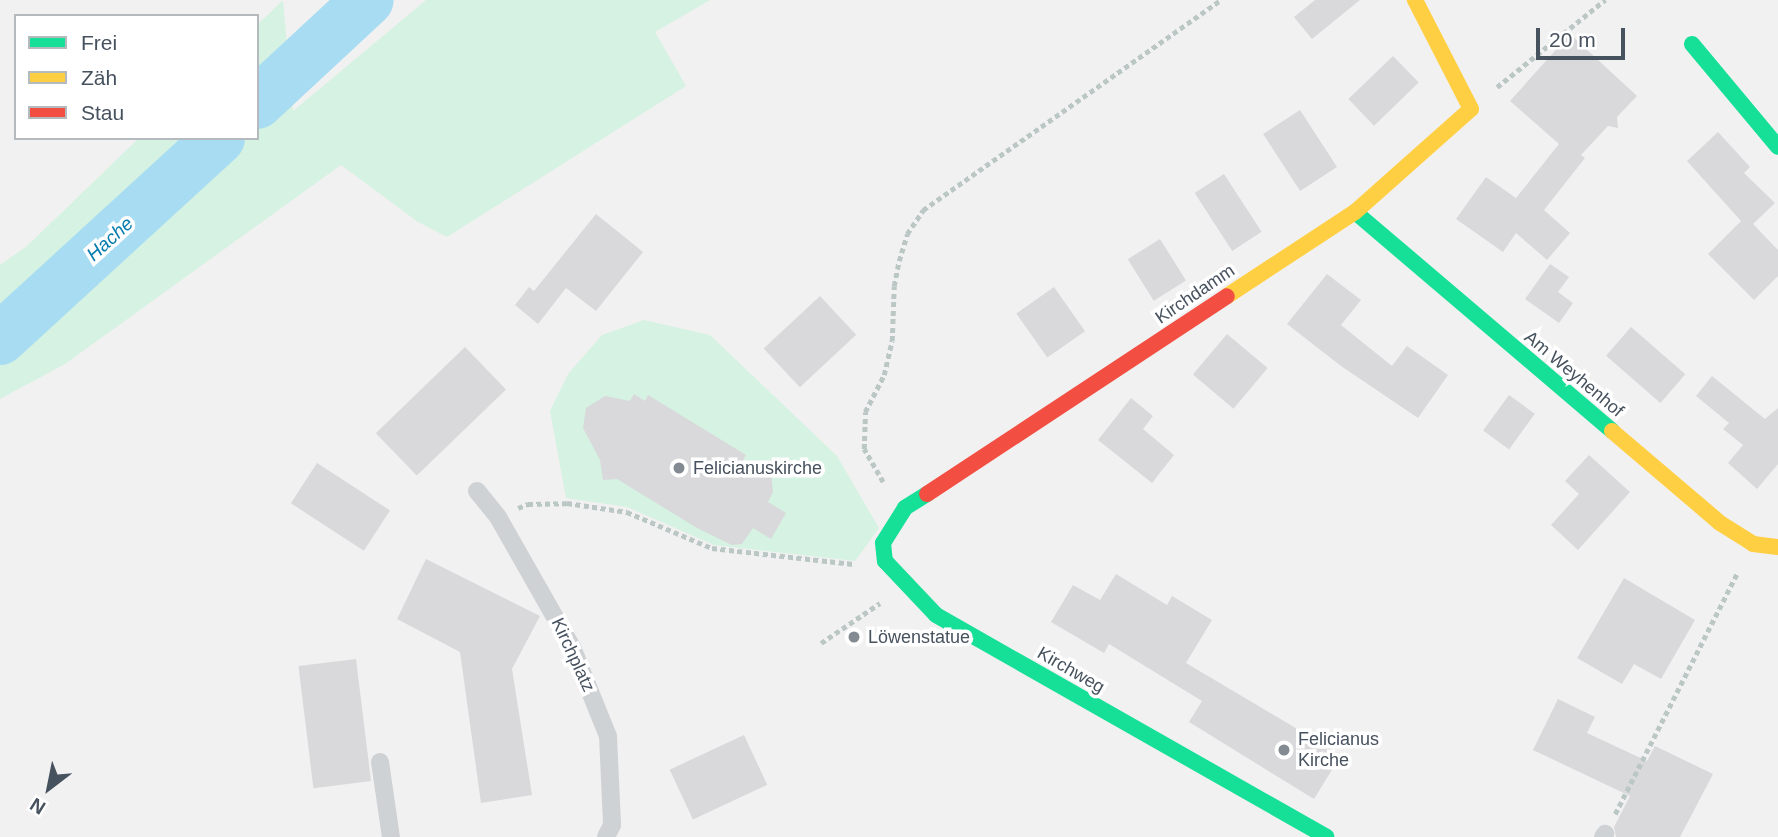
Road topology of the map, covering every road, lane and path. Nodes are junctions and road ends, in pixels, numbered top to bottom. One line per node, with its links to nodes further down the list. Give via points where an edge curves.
1 (1221, 0): 9 (path, via 923,210 907,234 894,286 892,341 864,425 864,449)
2 (1415, 0): 5 (street)
3 (1605, 0): 5 (path)
4 (1692, 44): 6 (street)
5 (1471, 109): 7 (street, Kirchdamm)
6 (1778, 146)
7 (1355, 212): 9 (street, Kirchdamm); 11 (street, Am Weyhenhof, via 1710,514)
8 (477, 491): 10 (lane, Kirchplatz)
9 (900, 513): 13 (street, via 883,543)
10 (498, 517): 13 (path, via 528,504 567,503 627,512 712,548 854,564); 19 (lane, Kirchplatz, via 572,647 608,736 612,825)
11 (1752, 544): 12 (street, Am Weyhenhof); 17 (path)
12 (1778, 547)
13 (885, 561): 14 (street, Kirchweg)
14 (907, 585): 15 (path); 20 (street, Kirchweg, via 936,615)
15 (821, 643)
16 (380, 762): 18 (lane)
17 (1604, 835)
18 (391, 837)
19 (606, 837)
20 (1326, 837)

